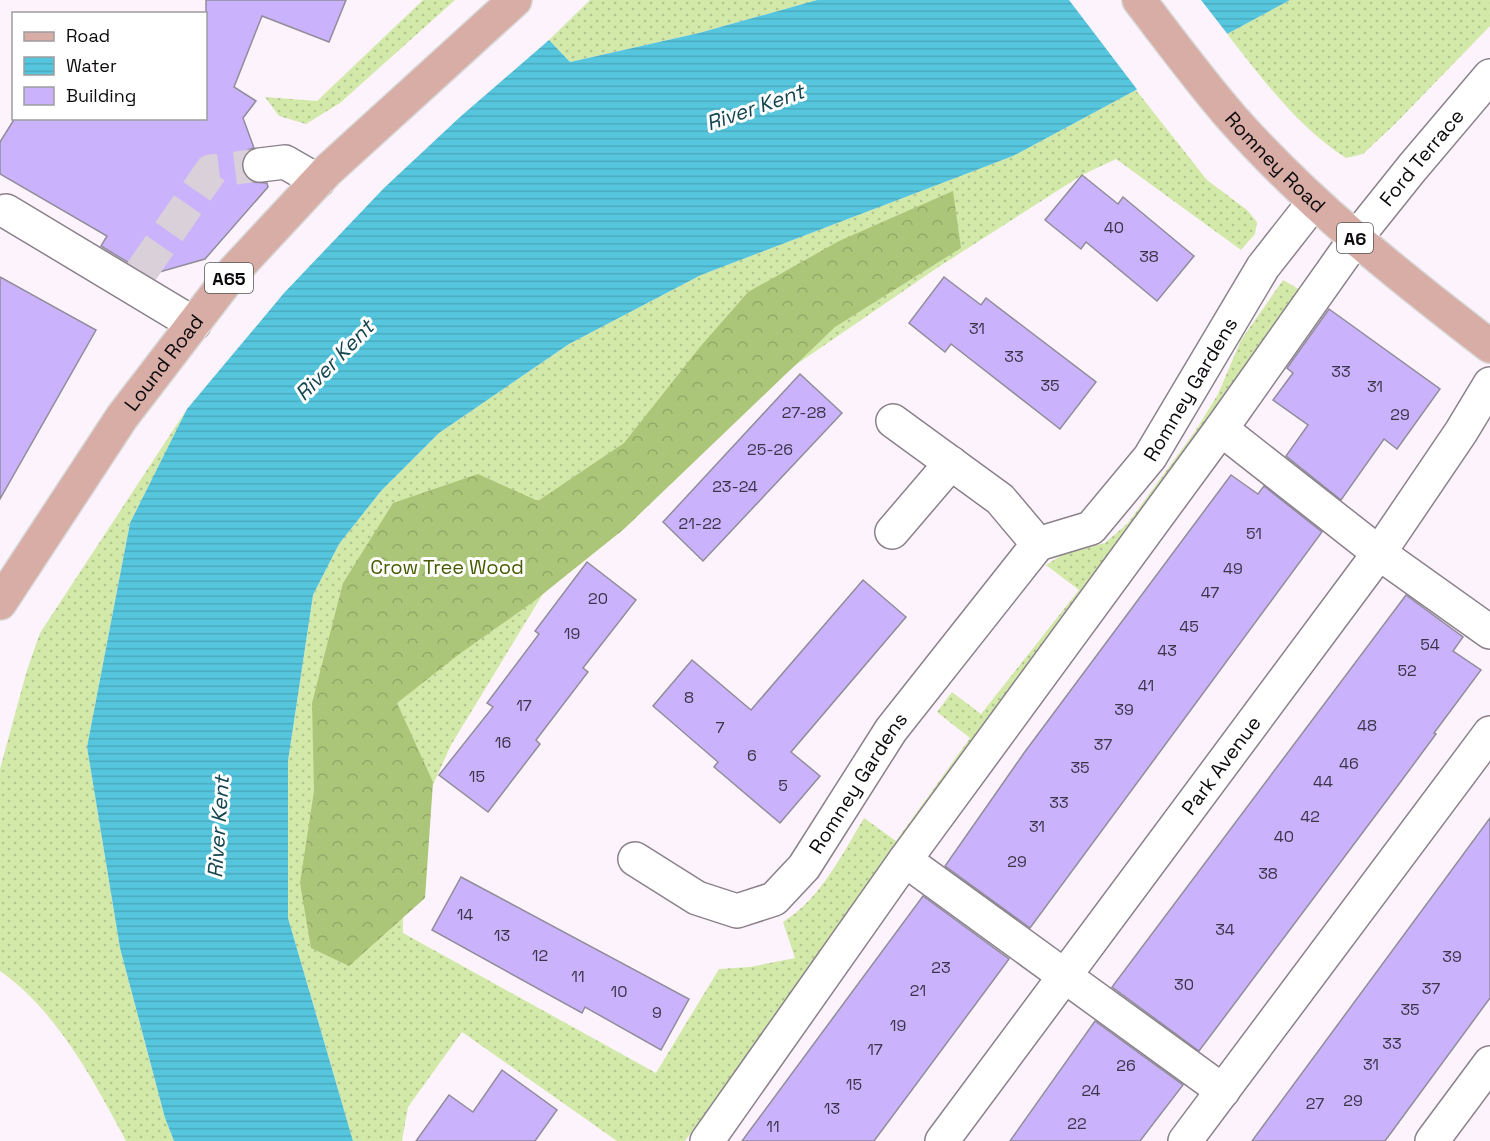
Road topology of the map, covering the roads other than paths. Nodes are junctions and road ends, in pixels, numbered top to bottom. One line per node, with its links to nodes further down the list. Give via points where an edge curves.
1 (515, 0): 5 (main road, Lound Road / A65)
2 (1139, 0): 6 (main road, Romney Road / A6, via 1231,117)
3 (1490, 76): 8 (street, Ford Terrace)
4 (260, 165): 5 (street, via 285,162)
5 (318, 181): 9 (main road, Lound Road / A65, via 234,271)
6 (1314, 202): 8 (main road, Romney Road / A6); 16 (street, Romney Gardens, via 1263,267 1150,457 1091,528)
7 (6, 211): 9 (street, via 139,281)
8 (1356, 238): 10 (main road, Romney Road / A6); 13 (street, Ford Terrace)
9 (194, 324): 18 (main road, Lound Road / A65, via 122,417)
10 (1490, 346)
11 (1490, 384): 17 (street, Park Avenue)
12 (893, 421): 14 (street)
13 (1221, 429): 17 (street); 22 (street, Ford Terrace)
14 (951, 463): 15 (street); 16 (street, via 1000,499)
15 (892, 532)
16 (1038, 544): 21 (street, Romney Gardens, via 891,730 804,867 774,899 737,911 697,898)
17 (1379, 553): 19 (street); 23 (street, Park Avenue)
18 (0, 603)
19 (1490, 632)
20 (1490, 733): 25 (street)
21 (634, 859)
22 (905, 860): 23 (street); 26 (street, Ford Terrace)
23 (1065, 976): 25 (street); 27 (street, Park Avenue)
24 (1490, 1063): 29 (street)
25 (1223, 1090): 28 (street)
26 (707, 1141)
27 (942, 1141)
28 (1185, 1141)
29 (1432, 1141)

